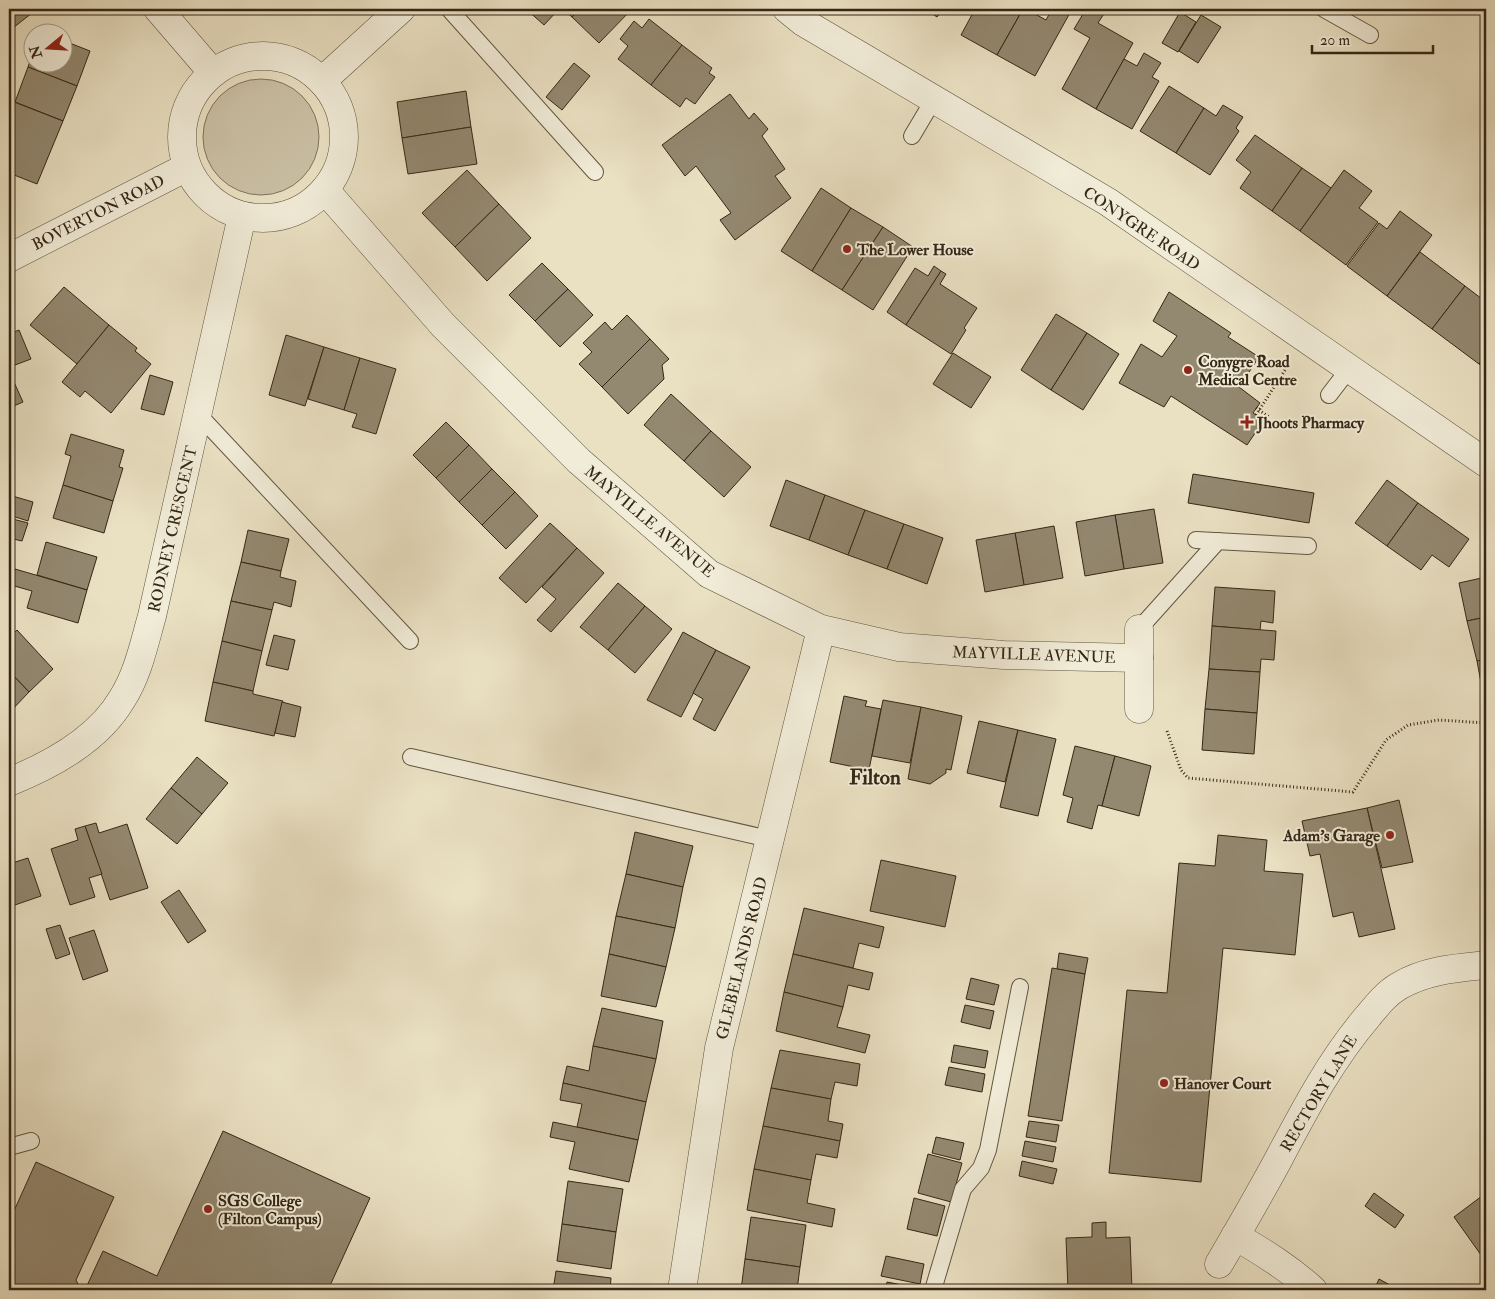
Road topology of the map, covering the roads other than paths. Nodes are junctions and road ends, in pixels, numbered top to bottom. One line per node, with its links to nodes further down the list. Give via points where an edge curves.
1 (158, 9): 7 (street)
2 (401, 9): 8 (street)
3 (449, 9): 12 (lane)
4 (787, 9): 9 (street, CONYGRE ROAD, via 803,22)
5 (1324, 9): 6 (lane)
6 (1370, 35)
7 (213, 73): 8 (street, via 233,62 257,56 280,58 303,66); 11 (street, via 195,92 184,116 181,141)
8 (322, 81): 13 (street, via 335,101 343,123 338,169)
9 (934, 100): 10 (lane); 16 (street, CONYGRE ROAD, via 1108,202)
10 (912, 136)
11 (187, 167): 14 (street, via 200,189 219,206); 15 (street, BOVERTON ROAD)
12 (595, 172)
13 (325, 190): 14 (street, via 308,205 287,215 264,219); 23 (street, MAYVILLE AVENUE, via 443,325 579,462 710,574)
14 (242, 216): 18 (street, RODNEY CRESCENT)
15 (10, 255)
16 (1349, 369): 17 (lane); 19 (street, CONYGRE ROAD)
17 (1329, 395)
18 (197, 413): 25 (lane); 29 (street, RODNEY CRESCENT, via 152,616 140,660 123,698 84,741 51,762)
19 (1486, 464)
20 (1196, 540): 21 (lane)
21 (1218, 541): 22 (lane); 24 (lane)
22 (1308, 546)
23 (820, 629): 26 (street, MAYVILLE AVENUE, via 899,647 1004,655); 30 (street, GLEBELANDS ROAD)
24 (1139, 629): 26 (street, MAYVILLE AVENUE)
25 (410, 641)
26 (1139, 658): 27 (street, MAYVILLE AVENUE)
27 (1139, 709)
28 (410, 757): 30 (lane)
29 (9, 782)
30 (769, 839): 37 (street, GLEBELANDS ROAD, via 718,1048)
31 (1486, 965): 35 (street, RECTORY LANE, via 1444,969 1418,977 1381,1000 1327,1073)
32 (1020, 987): 38 (lane, via 988,1150 981,1168 963,1189)
33 (31, 1141): 34 (lane)
34 (9, 1147)
35 (1235, 1236): 36 (street, RECTORY LANE); 39 (street, via 1271,1256)
36 (1219, 1264)
37 (682, 1290)
38 (933, 1290)
39 (1313, 1290)

